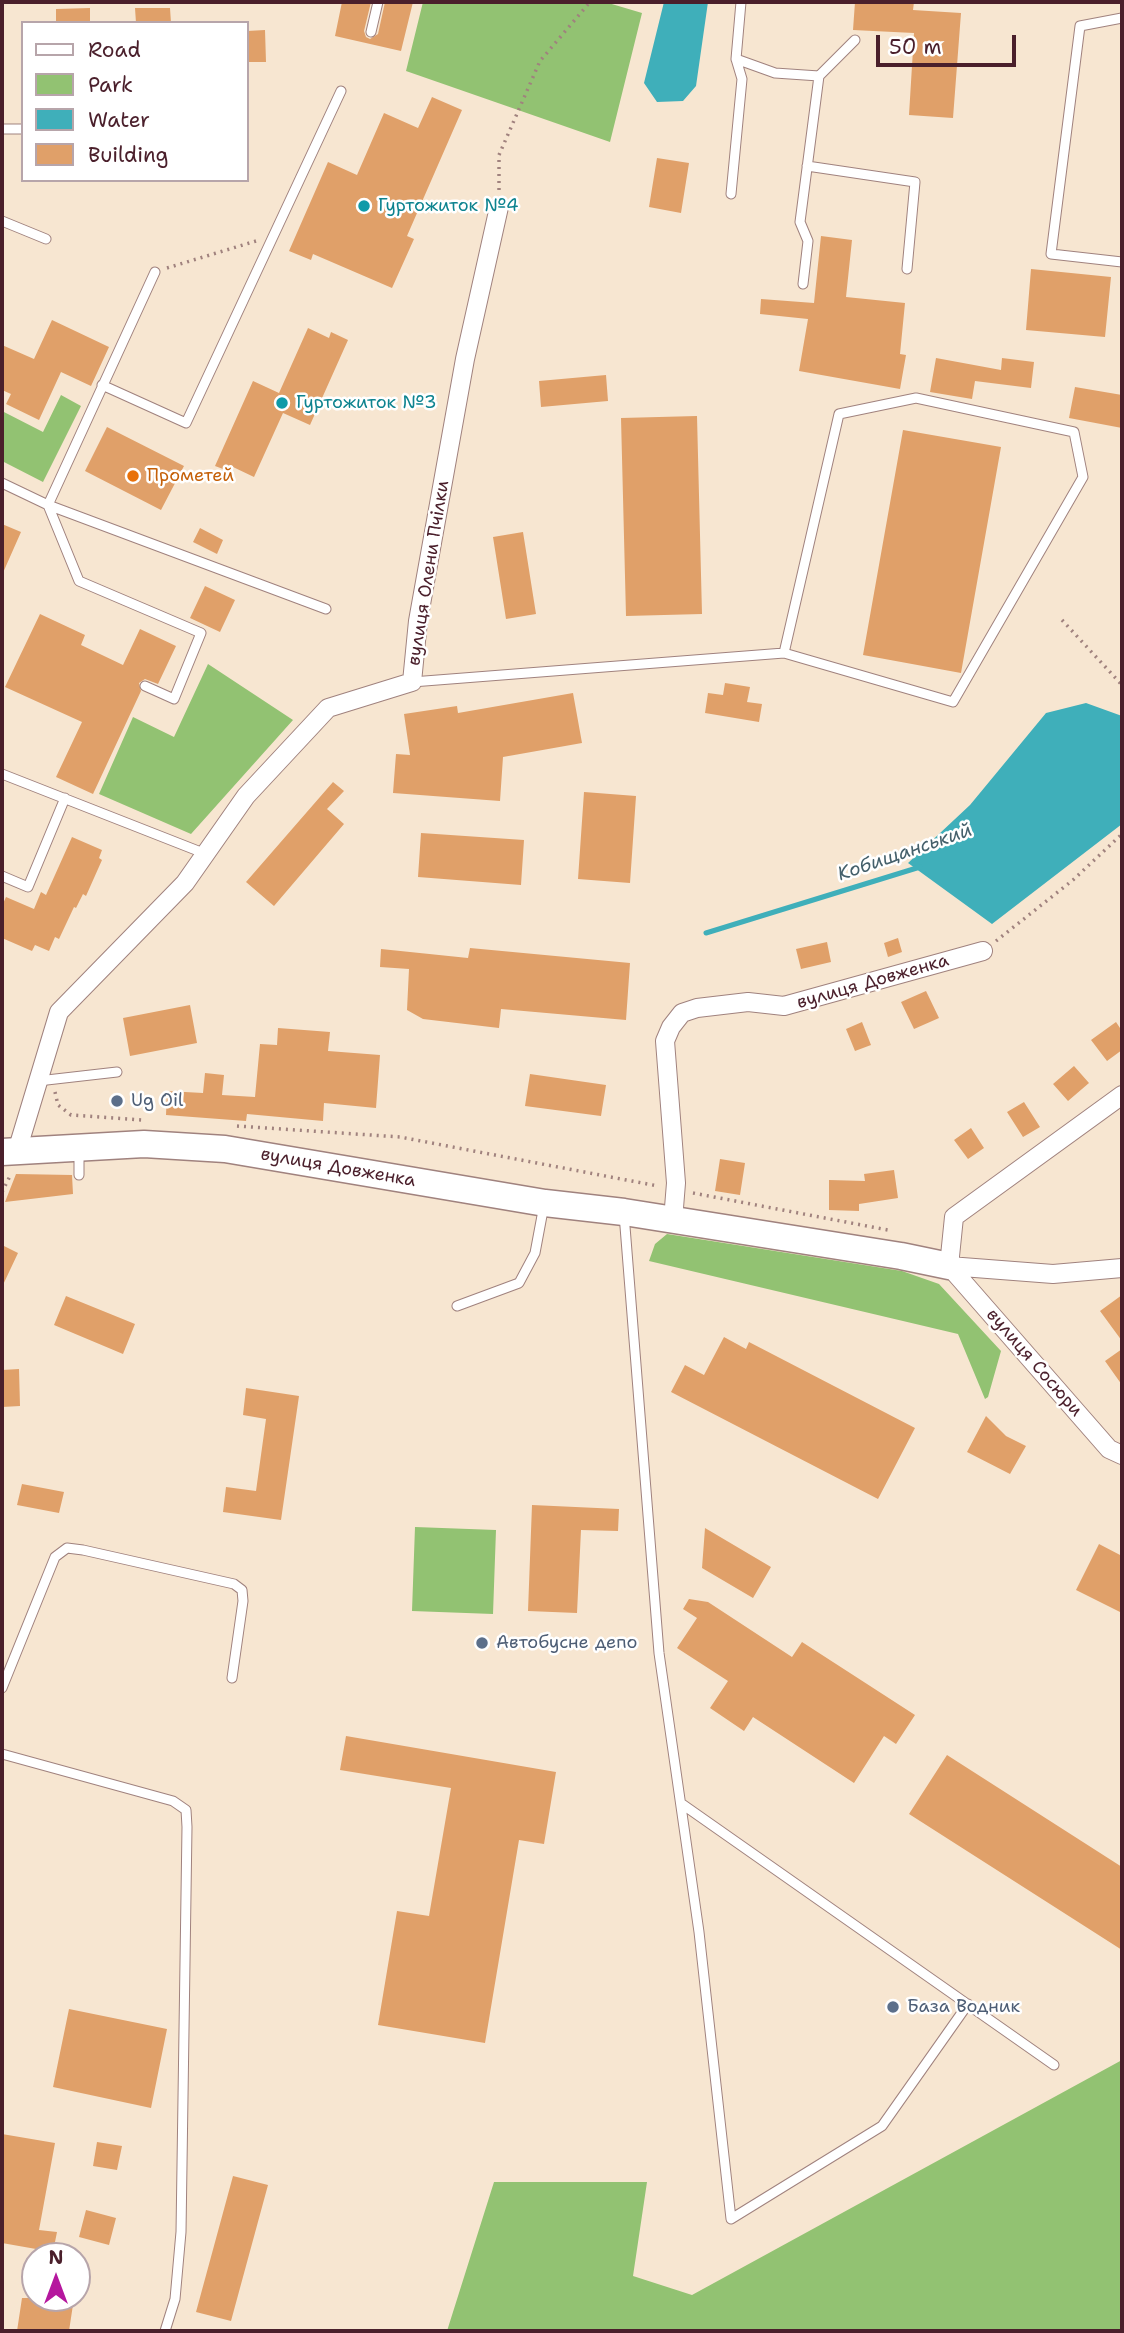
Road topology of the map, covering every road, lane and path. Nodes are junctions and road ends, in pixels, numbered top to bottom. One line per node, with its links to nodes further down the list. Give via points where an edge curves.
1 (378, 2): 5 (lane)
2 (590, 2): 14 (path, via 540,61 499,155)
3 (741, 2): 7 (lane)
4 (1122, 18): 18 (lane, via 1080,26 1051,254)
5 (371, 33)
6 (856, 40): 8 (lane)
7 (736, 59): 8 (lane, via 775,73); 13 (lane, via 742,79)
8 (820, 76): 12 (lane)
9 (341, 91): 16 (lane)
10 (2, 129): 11 (lane)
11 (21, 129)
12 (807, 166): 19 (lane, via 915,182); 21 (lane, via 800,222 808,241)
13 (731, 194)
14 (499, 207): 28 (street, вулиця Олени Пчілки, via 463,373 418,621)
15 (2, 221): 17 (lane)
16 (273, 236): 20 (path); 22 (lane, via 186,423)
17 (46, 239)
18 (1122, 262)
19 (907, 269)
20 (155, 272): 22 (lane)
21 (803, 284)
22 (102, 385): 24 (lane)
23 (2, 484): 24 (lane)
24 (48, 505): 25 (lane); 30 (lane, via 79,581 201,633 174,699)
25 (326, 609)
26 (1062, 620): 29 (path)
27 (784, 653): 27 (lane, via 839,414 916,398 1074,432 1083,477 953,702); 28 (lane)
28 (412, 682): 34 (street, вулиця Олени Пчілки, via 328,708 246,796)
29 (1122, 685)
30 (145, 686)
31 (2, 774): 32 (lane)
32 (65, 799): 34 (lane); 35 (lane, via 28,887)
33 (1122, 834): 36 (path, via 1073,880)
34 (206, 854): 39 (street, вулиця Олени Пчілки, via 185,883 59,1012)
35 (2, 876)
36 (983, 951): 46 (street, вулиця Довженка, via 784,1006 748,1002 682,1013 665,1041)
37 (117, 1072): 38 (lane)
38 (58, 1079): 39 (lane); 41 (path, via 56,1099 71,1115)
39 (38, 1081): 44 (street, вулиця Олени Пчілки)
40 (1122, 1095): 51 (street, via 954,1217)
41 (153, 1121)
42 (236, 1126): 46 (path, via 400,1137)
43 (79, 1148): 44 (street, вулиця Довженка); 45 (lane); 47 (street, вулиця Довженка, via 144,1144 225,1149)
44 (9, 1151)
45 (79, 1175)
46 (676, 1189): 49 (street, вулиця Довженка); 50 (path)
47 (545, 1203): 48 (street, вулиця Довженка); 53 (lane, via 535,1253 519,1283)
48 (624, 1212): 49 (street, вулиця Довженка); 58 (lane, via 659,1653)
49 (673, 1220): 51 (street, вулиця Довженка)
50 (898, 1232)
51 (949, 1266): 52 (street, вулиця Довженка, via 1053,1274); 54 (street, вулиця Сосюри, via 1110,1449)
52 (1122, 1268)
53 (457, 1306)
54 (1122, 1455)
55 (232, 1678): 56 (lane, via 242,1590 234,1584 67,1548 55,1557)
56 (2, 1688)
57 (2, 1754): 61 (lane, via 173,1801 186,1810 181,2232 175,2299)
58 (682, 1804): 59 (lane); 59 (lane, via 732,2219 882,2126)
59 (968, 2004): 60 (lane)
60 (1055, 2066)
61 (165, 2331)

